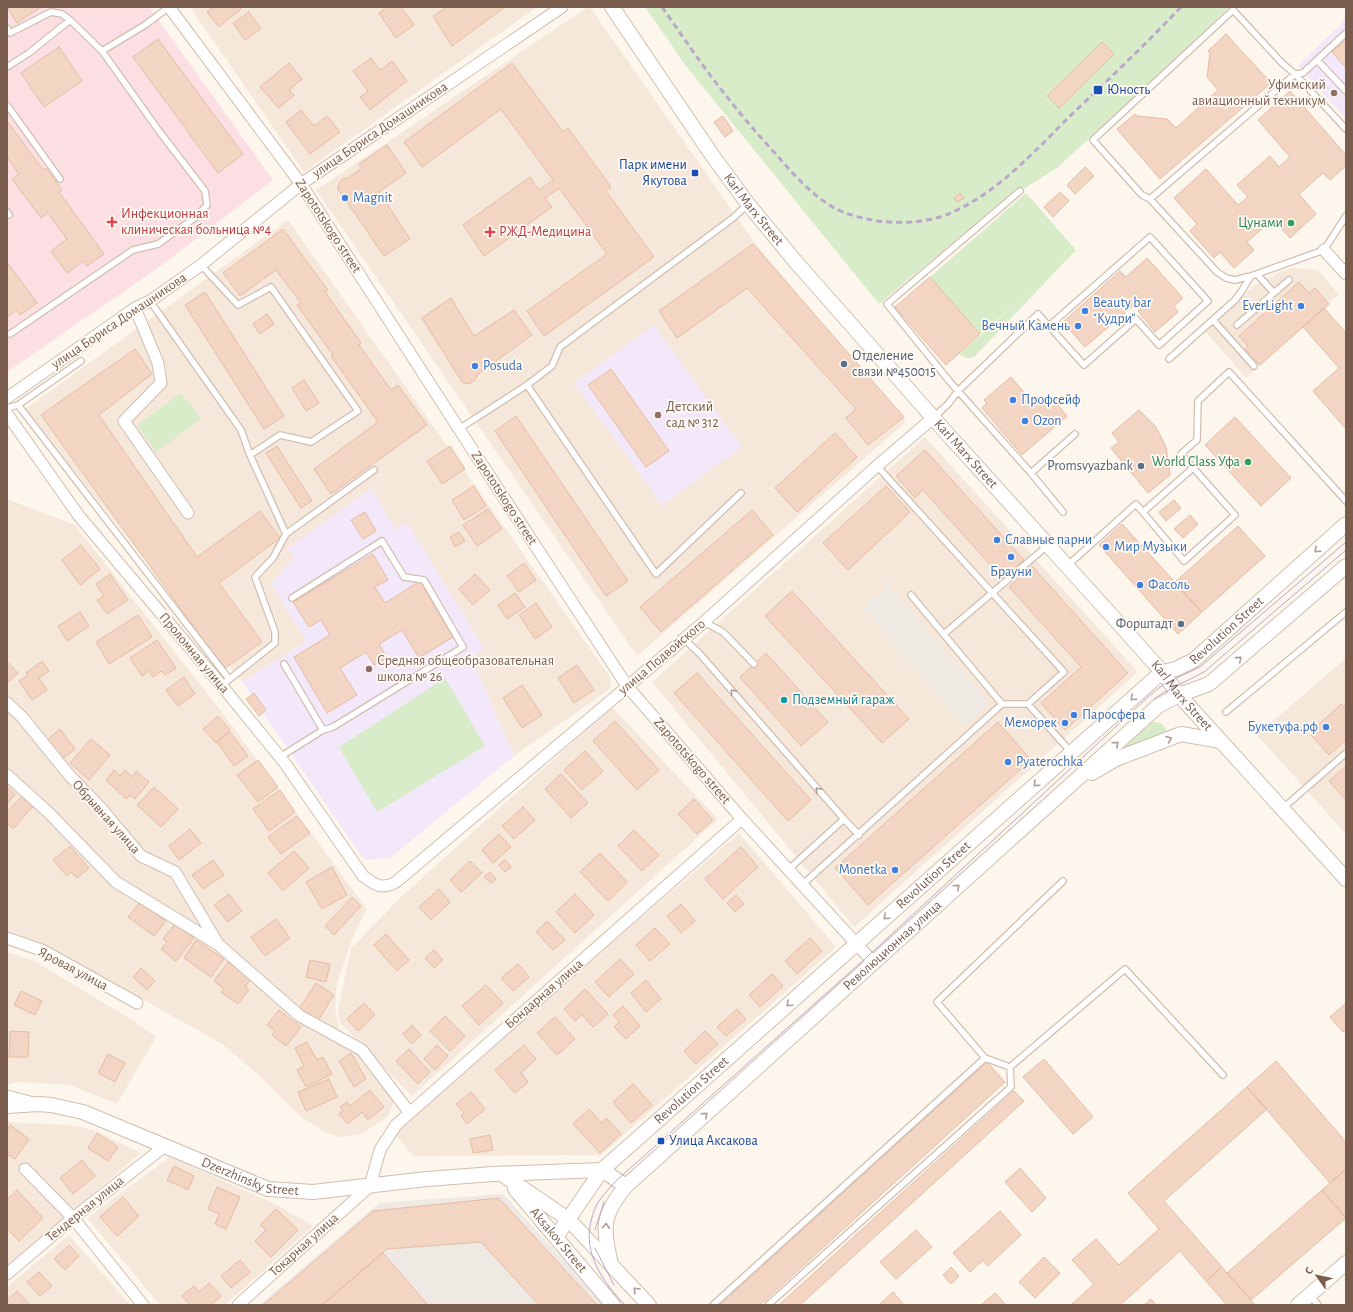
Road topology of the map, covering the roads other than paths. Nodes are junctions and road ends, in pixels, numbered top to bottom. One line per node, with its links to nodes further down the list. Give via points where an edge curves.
1 (169, 7): 7 (lane); 15 (street, Zapototskogo street)
2 (562, 7): 15 (street, улица Бориса Домашникова)
3 (612, 7): 18 (street, Karl Marx Street)
4 (70, 20): 5 (lane, via 62,14 51,12); 7 (lane); 9 (lane)
5 (8, 32)
6 (1346, 33): 8 (lane)
7 (102, 51): 31 (lane, via 205,191 207,205 196,217 158,244 133,250)
8 (1317, 60): 10 (lane, via 1303,73); 11 (lane)
9 (7, 67)
10 (1295, 74): 13 (lane); 17 (lane); 17 (lane, via 1282,64 1233,10 1093,140 1142,195)
11 (1346, 91)
12 (7, 105): 14 (lane)
13 (1346, 129)
14 (60, 179)
15 (301, 184): 21 (street, улица Бориса Домашникова); 42 (street, Zapototskogo street)
16 (1020, 191): 36 (lane, via 887,304)
17 (1150, 199): 23 (lane, via 1217,272 1235,280)
18 (748, 204): 35 (lane, via 733,218 560,346 552,366); 41 (street, Karl Marx Street)
19 (1346, 216): 20 (lane)
20 (1324, 250): 22 (street); 23 (lane)
21 (201, 265): 26 (street, улица Бориса Домашникова); 44 (lane, via 238,305 271,287 358,411 311,442 280,435)
22 (1346, 274)
23 (1254, 275): 25 (lane); 28 (lane, via 1235,300)
24 (1289, 280): 25 (lane)
25 (1274, 293): 29 (lane)
26 (150, 301): 27 (street, улица Бориса Домашникова); 44 (lane, via 241,430)
27 (135, 308): 37 (street, улица Бориса Домашникова); 53 (street, via 158,363 160,383 124,421)
28 (1213, 320): 32 (lane); 34 (lane)
29 (1237, 325)
30 (1048, 326): 30 (lane, via 1084,365 1136,319 1159,345 1208,301 1150,237); 36 (lane, via 1038,314)
31 (10, 334)
32 (1169, 359)
33 (81, 362): 38 (lane)
34 (1254, 366)
35 (527, 385): 42 (lane); 49 (lane, via 656,574)
36 (958, 392): 41 (lane); 48 (lane)
37 (7, 398)
38 (18, 405): 39 (lane); 69 (lane)
39 (7, 408)
40 (7, 414): 69 (street, Проломная улица, via 79,516)
41 (933, 418): 45 (street, улица Подвойского); 56 (street, Karl Marx Street)
42 (459, 429): 70 (street, Zapototskogo street)
43 (1075, 434): 48 (lane)
44 (250, 455): 55 (lane)
45 (877, 466): 59 (lane); 63 (street, улица Подвойского)
46 (1193, 468): 50 (lane, via 1181,454 1197,440 1198,400 1229,372); 52 (lane); 52 (lane, via 1236,515 1184,561)
47 (374, 470): 55 (lane)
48 (1031, 473): 51 (lane)
49 (741, 494)
50 (1346, 501)
51 (1063, 512)
52 (1143, 512): 57 (lane, via 1136,504)
53 (188, 513)
54 (1346, 524): 68 (street, Revolution Street, one-way to 68, via 1194,660 1176,669)
55 (286, 534): 69 (lane, via 273,558 254,577 275,632 275,643)
56 (1048, 545): 57 (street, Karl Marx Street); 59 (lane)
57 (1067, 566): 68 (street, Karl Marx Street)
58 (1346, 566): 71 (street, Революционная улица, one-way to 58, via 1209,684)
59 (993, 593): 64 (lane); 74 (lane, via 1064,672)
60 (911, 595): 64 (lane)
61 (292, 598): 76 (lane, via 382,541 404,577 424,580 464,647 333,727)
62 (1346, 612): 75 (lane)
63 (704, 622): 65 (street, улица Подвойского); 67 (lane, via 723,632)
64 (944, 634): 73 (lane)
65 (684, 639): 70 (street, улица Подвойского); 85 (lane, one-way to 65)
66 (284, 664): 76 (lane)
67 (754, 664)
68 (1162, 672): 71 (street, Karl Marx Street); 78 (street, Revolution Street, one-way to 78)
69 (225, 683): 80 (street, Проломная улица)
70 (627, 686): 84 (street, Zapototskogo street); 91 (street, улица Подвойского, via 396,882)
71 (1179, 695): 77 (street, Karl Marx Street); 82 (street, Революционная улица, one-way to 71, via 1158,706)
72 (7, 703): 94 (street, Обрывная улица, via 22,717 69,775 141,856 175,872)
73 (1002, 704): 74 (lane); 86 (lane)
74 (1028, 704): 78 (lane)
75 (1226, 712)
76 (323, 730): 80 (lane)
77 (1221, 741): 82 (street, one-way to 77, via 1116,759 1181,734); 83 (street, Karl Marx Street)
78 (1072, 752): 93 (street, Revolution Street, one-way to 93)
79 (1346, 752): 83 (lane)
80 (280, 758): 91 (street, Проломная улица, via 362,876 376,885)
81 (7, 775): 94 (street, Обрывная улица, via 49,813 116,882)
82 (1070, 784): 95 (street, Революционная улица, one-way to 82)
83 (1282, 809): 88 (street, Karl Marx Street)
84 (742, 819): 87 (street, Zapototskogo street); 103 (street, Бондарная улица)
85 (844, 819): 86 (lane); 87 (lane)
86 (859, 835): 90 (lane)
87 (788, 870): 90 (street, Zapototskogo street)
88 (1346, 880)
89 (1063, 882): 97 (lane, via 937,1002)
90 (802, 885): 93 (street, Zapototskogo street)
91 (384, 886)
92 (7, 938): 96 (street, Яровая улица, via 44,951)
93 (856, 944): 95 (street, Zapototskogo street); 106 (street, Revolution Street, one-way to 106)
94 (218, 945): 103 (street, Обрывная улица, via 300,1016 362,1050)
95 (874, 963): 109 (street, Революционная улица, one-way to 95)
96 (137, 1004)
97 (985, 1058): 98 (lane); 121 (lane)
98 (1010, 1067): 99 (lane, via 1125,969); 122 (lane, via 1011,1087)
99 (1223, 1075)
100 (7, 1096): 101 (street)
101 (39, 1104): 102 (street, Dzerzhinsky Street); 104 (street, Dzerzhinsky Street, via 82,1112)
102 (7, 1106)
103 (409, 1112): 108 (street, Бондарная улица, via 396,1125 380,1150)
104 (165, 1146): 108 (street, Dzerzhinsky Street, via 268,1189 313,1192); 110 (street, Тендерная улица)
105 (25, 1169): 110 (street)
106 (602, 1170): 107 (street); 109 (street); 111 (street, Revolution Street)
107 (503, 1175): 108 (street, Dzerzhinsky Street, via 427,1179); 111 (street); 112 (street, Aksakov Street)
108 (370, 1186): 118 (street, Токарная улица)
109 (626, 1186): 114 (street, Революционная улица, one-way to 109, via 605,1238 607,1217 614,1200)
110 (73, 1218): 115 (street, Тендерная улица); 117 (street)
111 (568, 1219): 112 (street, Revolution Street); 114 (street)
112 (556, 1237): 119 (street, Aksakov Street)
113 (1346, 1263): 116 (street)
114 (611, 1264): 120 (street, one-way to 114)
115 (7, 1274)
116 (1314, 1300): 123 (street)
117 (143, 1305)
118 (238, 1305)
119 (613, 1305)
120 (649, 1305)
121 (713, 1305)
122 (768, 1305)
123 (1298, 1305)

